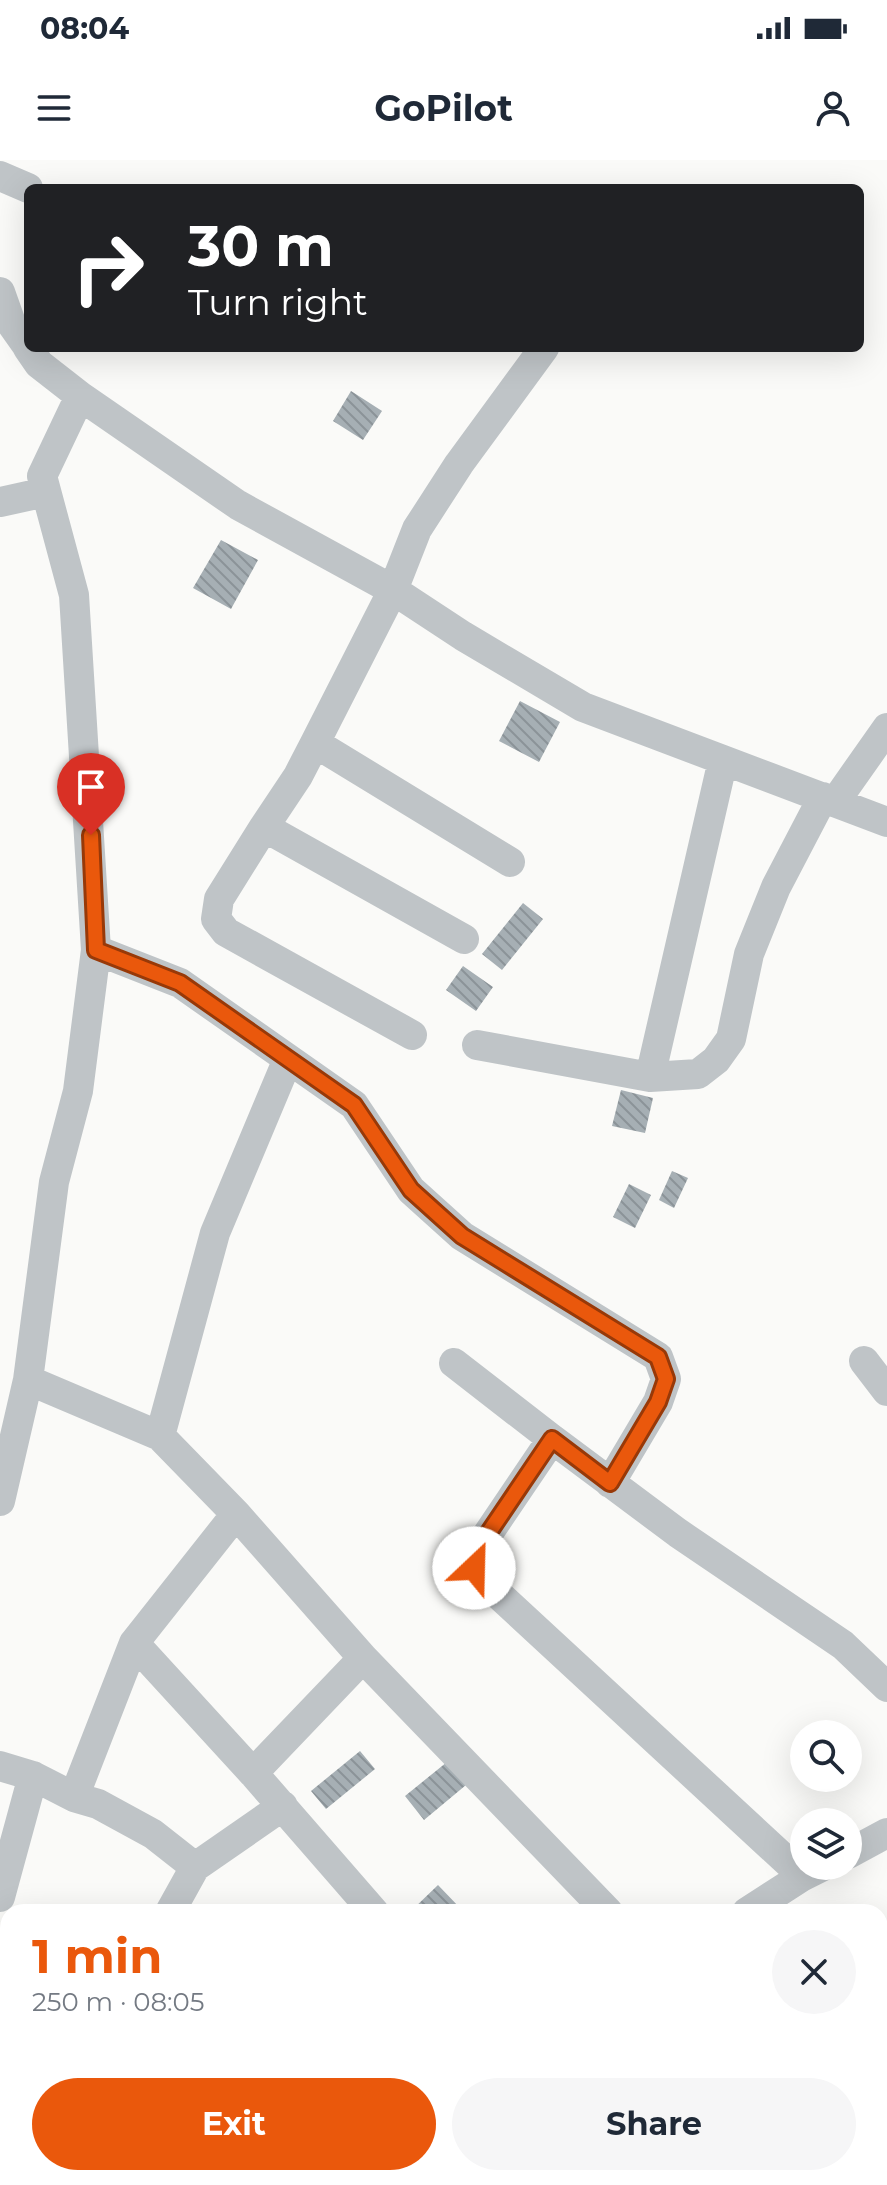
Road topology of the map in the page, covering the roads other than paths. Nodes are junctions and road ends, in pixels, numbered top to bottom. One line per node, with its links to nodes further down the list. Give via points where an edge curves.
1 (0, 176): 2 (street)
2 (24, 186)
3 (0, 292): 4 (street)
4 (24, 342)
5 (31, 352): 7 (street)
6 (541, 352): 10 (street, via 417,529)
7 (80, 396): 8 (street, via 42,476); 10 (street, via 238,505)
8 (46, 492): 9 (street); 19 (street, via 74,595)
9 (0, 502)
10 (393, 590): 12 (street); 13 (street, via 583,707)
11 (887, 728): 14 (street)
12 (315, 743): 16 (street); 17 (street)
13 (723, 760): 14 (street); 23 (street)
14 (829, 800): 15 (street); 23 (street, via 776,887 749,954 731,1039 698,1074)
15 (887, 822)
16 (264, 827): 18 (street); 20 (street, via 219,899 216,919 226,932)
17 (510, 862)
18 (464, 939)
19 (96, 950): 22 (street, via 180,983); 26 (street, via 78,1091 54,1182)
20 (412, 1035)
21 (477, 1045): 23 (street)
22 (288, 1059): 28 (street, via 215,1233); 30 (street, via 354,1105 411,1190 462,1236 658,1357 666,1379 658,1402)
23 (650, 1077)
24 (864, 1361): 27 (street)
25 (454, 1363): 29 (street)
26 (28, 1380): 28 (street); 31 (street)
27 (887, 1391)
28 (160, 1436): 32 (street)
29 (552, 1439): 30 (street); 43 (street, via 479,1547 474,1568)
30 (610, 1483): 35 (street, via 843,1645)
31 (0, 1501)
32 (236, 1514): 33 (street); 34 (street)
33 (134, 1643): 37 (street); 39 (street)
34 (363, 1658): 37 (street); 49 (street)
35 (887, 1687)
36 (0, 1766): 38 (street)
37 (253, 1773): 40 (street)
38 (33, 1776): 39 (street); 46 (street)
39 (74, 1797): 44 (street, via 153,1834)
40 (283, 1806): 44 (street); 48 (street)
41 (884, 1840): 42 (street)
42 (862, 1849)
43 (790, 1851)
44 (195, 1867): 47 (street)
45 (799, 1880): 50 (street)
46 (0, 1897)
47 (177, 1904)
48 (367, 1904)
49 (600, 1904)
50 (760, 1904)

